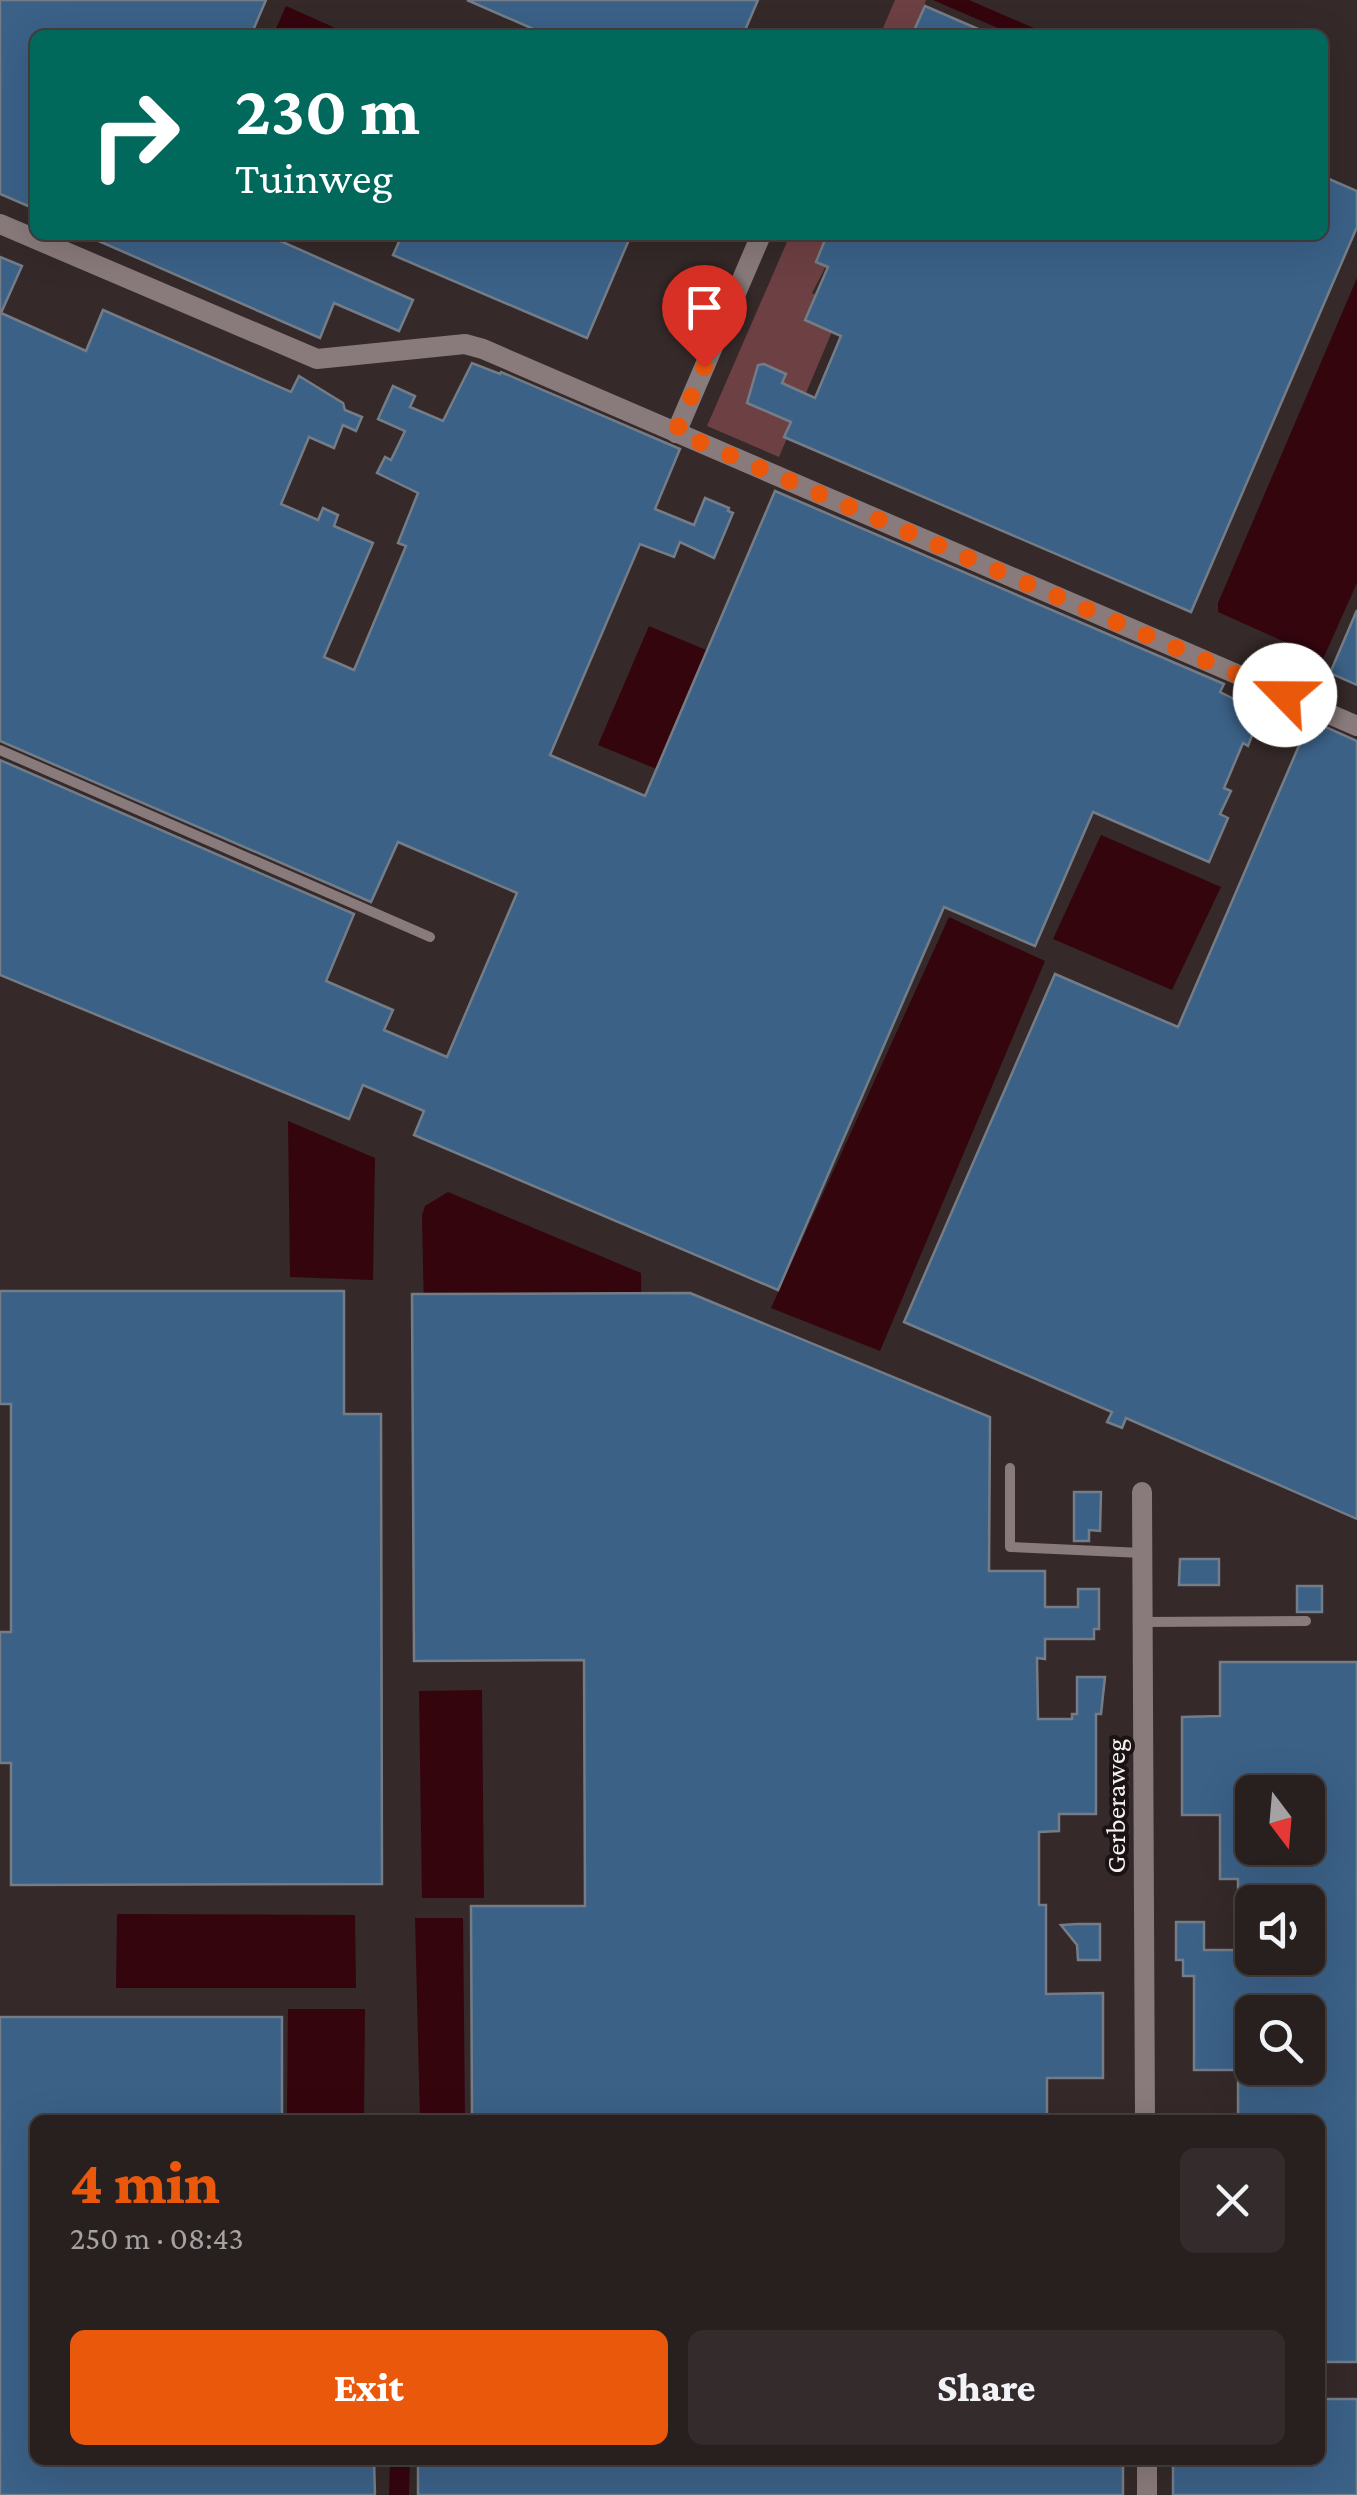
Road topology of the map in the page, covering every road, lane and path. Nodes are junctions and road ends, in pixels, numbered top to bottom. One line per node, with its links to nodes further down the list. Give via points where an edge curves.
1 (0, 224): 2 (street)
2 (30, 237)
3 (38, 240): 5 (street, via 317,359 465,344)
4 (759, 240): 5 (street)
5 (676, 432): 6 (street)
6 (1357, 726)
7 (0, 750): 8 (lane)
8 (430, 937)
9 (1010, 1468): 11 (lane, via 1010,1548)
10 (1142, 1492): 11 (street, Gerberaweg)
11 (1142, 1553): 13 (street, Gerberaweg)
12 (1306, 1621): 13 (lane)
13 (1142, 1622): 14 (street, Gerberaweg)
14 (1145, 2115)
15 (1146, 2465): 16 (street)
16 (1147, 2495)

